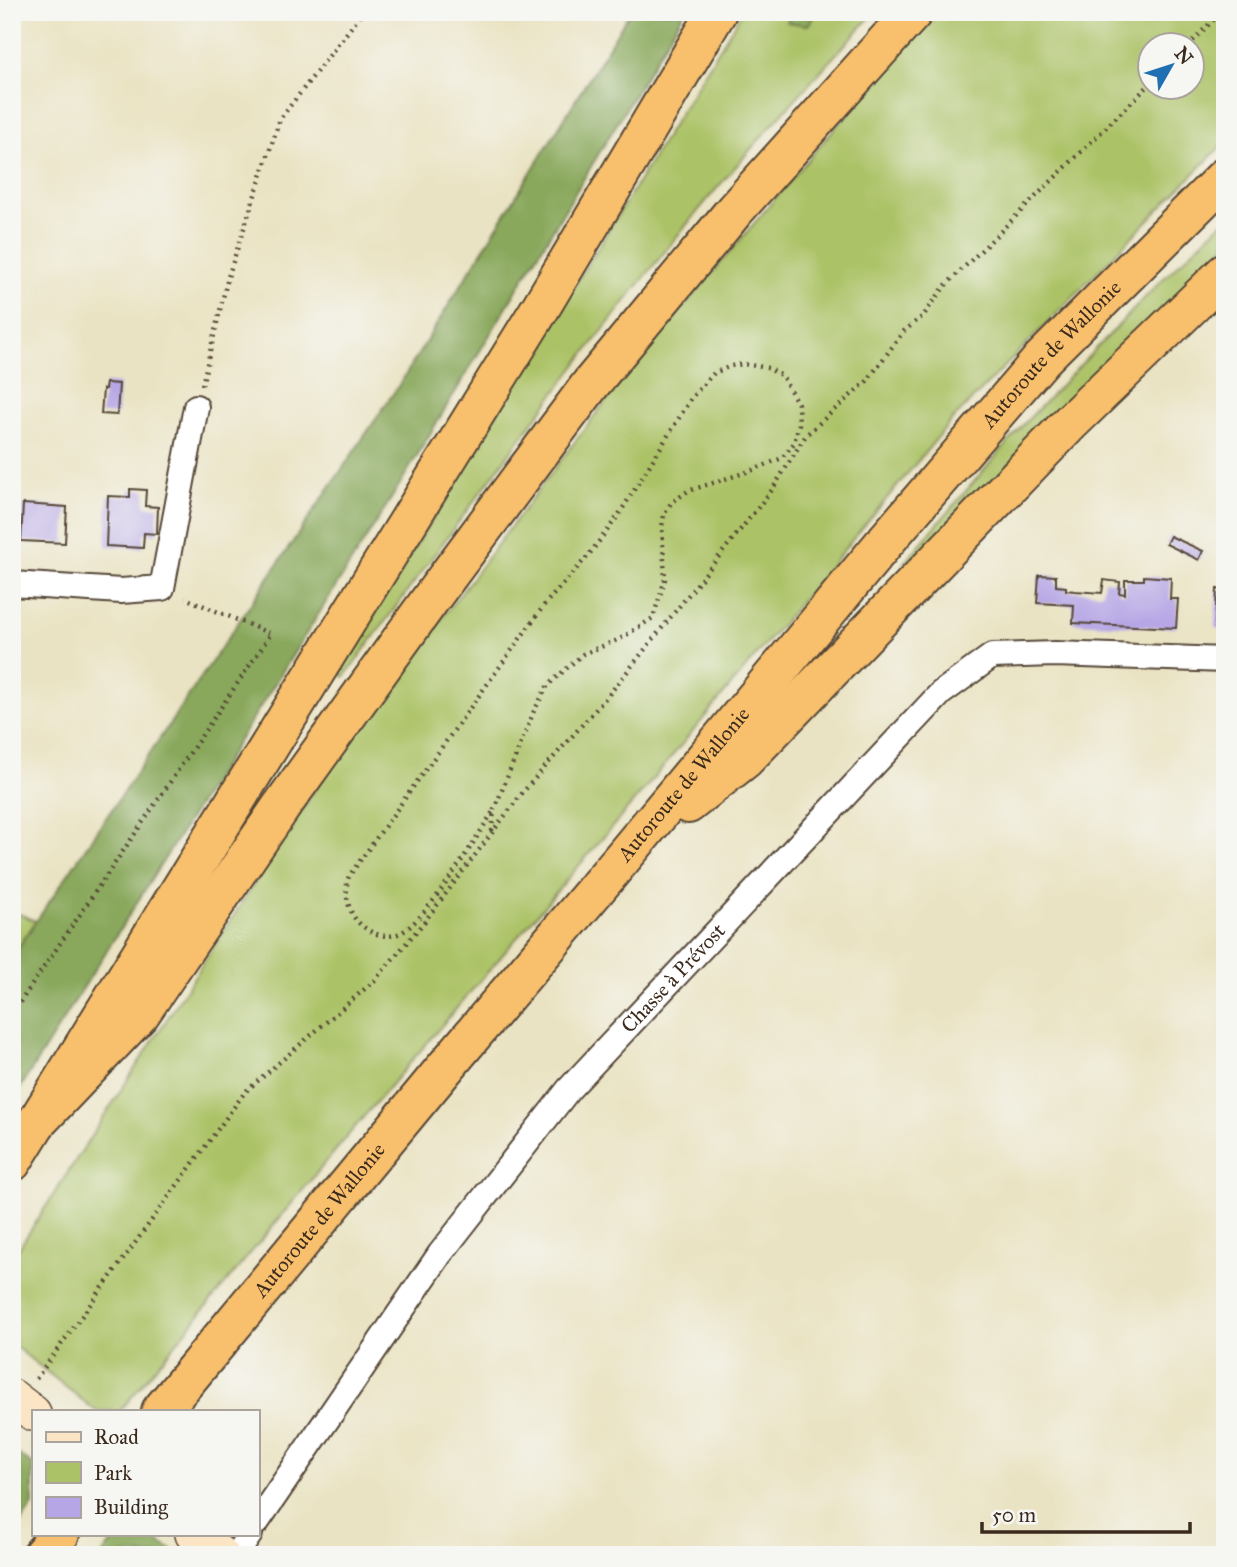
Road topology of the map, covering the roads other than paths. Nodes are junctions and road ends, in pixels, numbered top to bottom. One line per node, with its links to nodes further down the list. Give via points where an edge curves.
1 (718, 12): 9 (highway, via 538,313)
2 (913, 12): 9 (highway, via 736,210 590,385 297,785 140,1014)
3 (1225, 177): 8 (highway, Autoroute de Wallonie, via 1042,359)
4 (1225, 273): 8 (highway, via 1071,422 745,759)
5 (197, 407): 6 (street, via 162,588 121,591)
6 (12, 584)
7 (1225, 660): 12 (street, Chasse à Prévost, via 992,656 941,693 569,1088 440,1254)
8 (624, 856): 11 (highway, Autoroute de Wallonie)
9 (37, 1122): 10 (highway)
10 (12, 1162)
11 (162, 1410)
12 (259, 1519)
13 (58, 1536): 16 (highway)
14 (196, 1536): 17 (main road)
15 (249, 1536): 18 (street)
16 (42, 1555)
17 (221, 1555)
18 (236, 1555)

